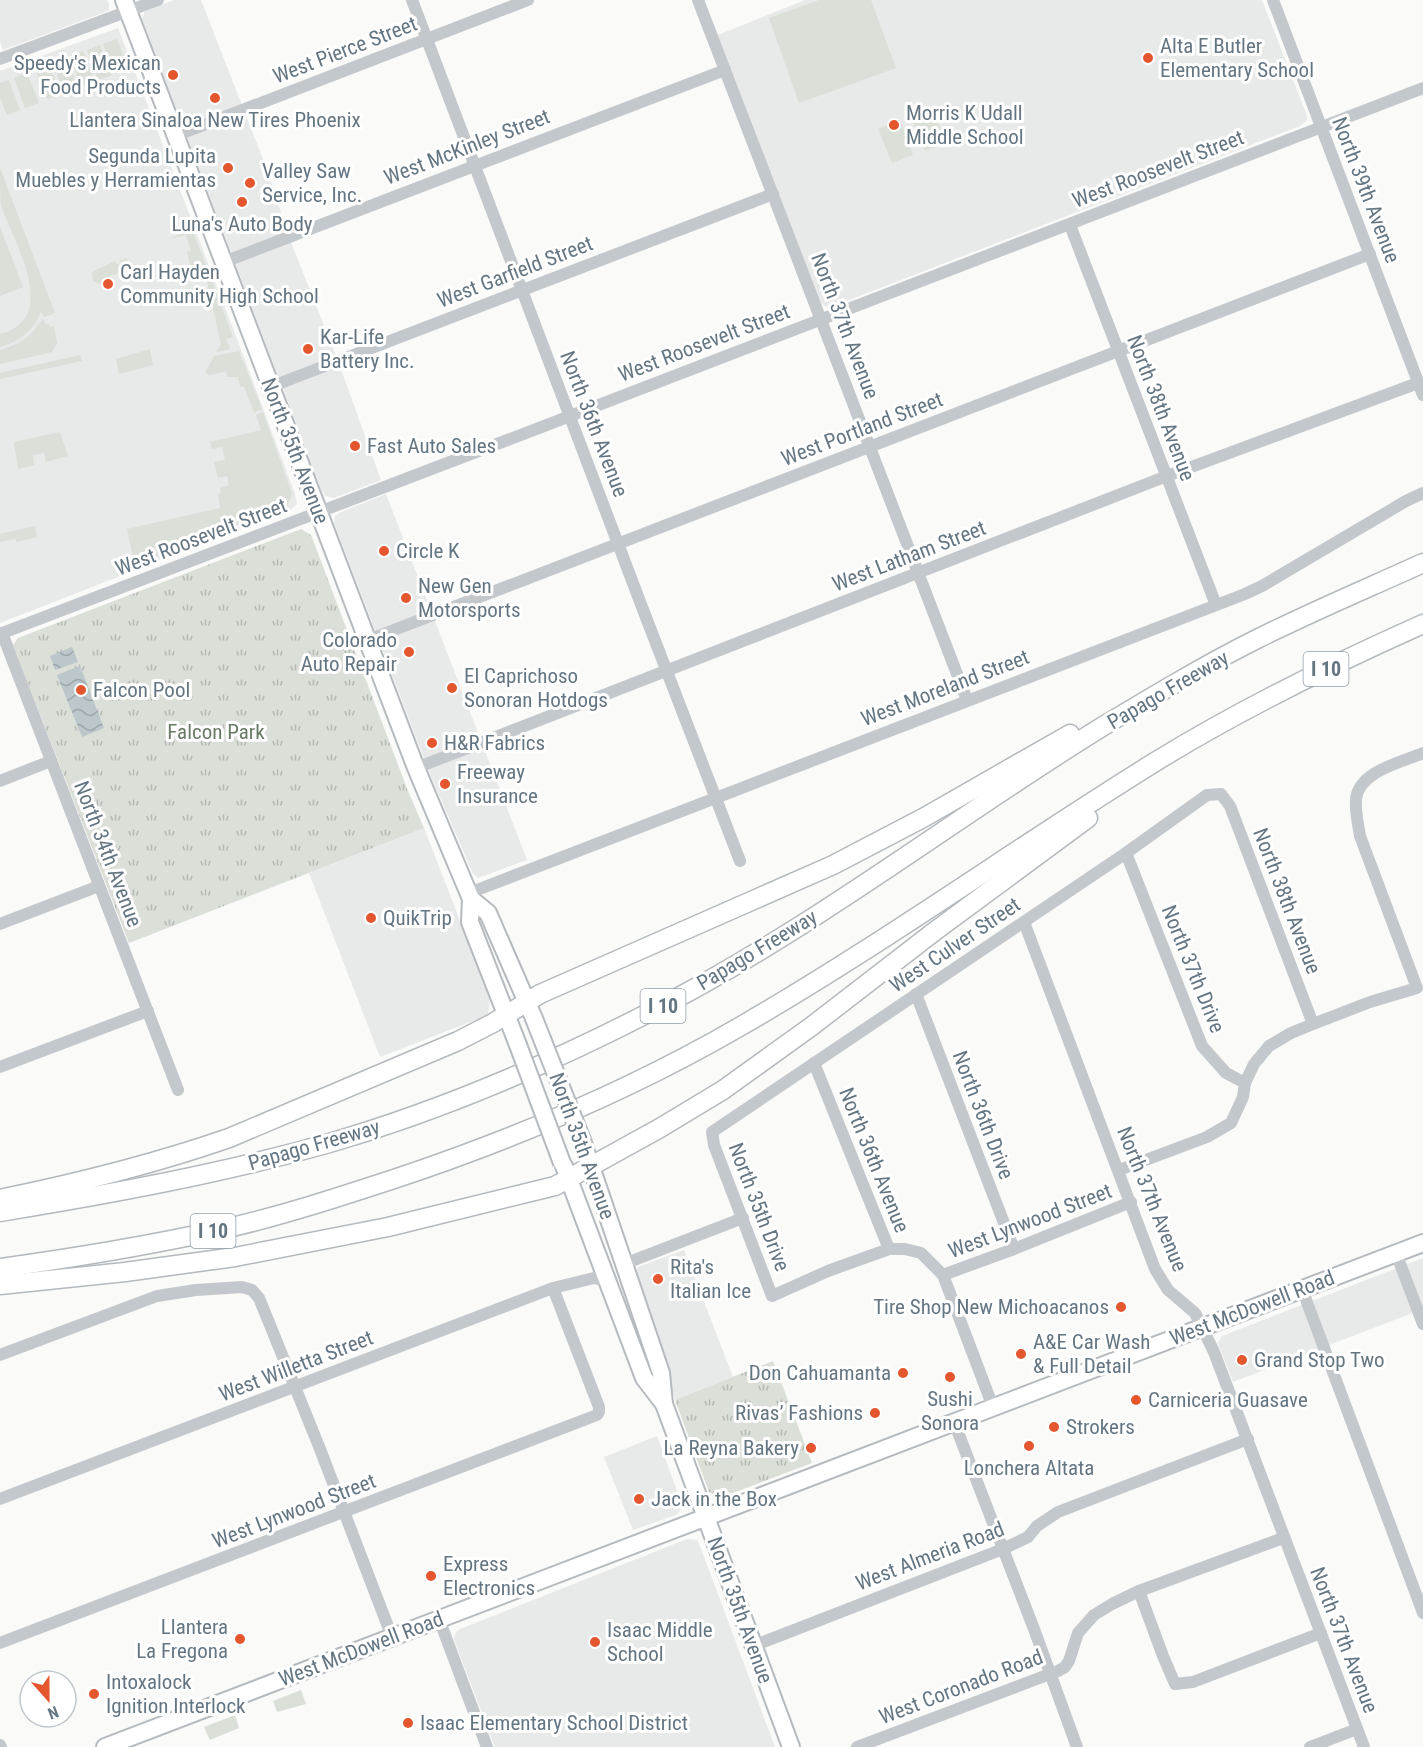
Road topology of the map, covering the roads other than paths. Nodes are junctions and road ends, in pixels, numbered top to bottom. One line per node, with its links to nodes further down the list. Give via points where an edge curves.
1 (159, 0): 6 (street)
2 (412, 0): 7 (street, North 36th Avenue)
3 (528, 0): 7 (street, West Pierce Street)
4 (698, 0): 9 (street, North 37th Avenue)
5 (1273, 0): 11 (street, North 39th Avenue)
6 (126, 6): 8 (street); 12 (main road, North 35th Avenue)
7 (427, 39): 12 (street, West Pierce Street); 13 (street, North 36th Avenue)
8 (0, 59)
9 (725, 70): 13 (street, West McKinley Street); 14 (street, North 37th Avenue)
10 (1423, 88): 11 (street, West Roosevelt Street)
11 (1321, 127): 15 (street, West Roosevelt Street); 16 (street, North 39th Avenue)
12 (175, 136): 17 (main road, North 35th Avenue)
13 (475, 165): 17 (street, West McKinley Street); 18 (street, North 36th Avenue)
14 (773, 195): 18 (street, West Garfield Street); 19 (street, North 37th Avenue)
15 (1070, 225): 19 (street, West Roosevelt Street); 20 (street, North 38th Avenue)
16 (1370, 254): 20 (street, West Portland Street); 21 (street, North 39th Avenue)
17 (224, 262): 22 (main road, North 35th Avenue)
18 (522, 290): 22 (street, West Garfield Street); 24 (street, North 36th Avenue)
19 (821, 318): 24 (street, West Roosevelt Street); 25 (street, North 37th Avenue)
20 (1119, 351): 25 (street, West Portland Street); 26 (street, North 38th Avenue)
21 (1418, 382): 23 (street, North 39th Avenue); 26 (street, West Latham Street)
22 (270, 387): 28 (main road, North 35th Avenue)
23 (1423, 395)
24 (569, 416): 28 (street, West Roosevelt Street); 29 (street, North 36th Avenue)
25 (870, 447): 29 (street, West Portland Street); 31 (street, North 37th Avenue)
26 (1167, 476): 31 (street, West Latham Street); 32 (street, North 38th Avenue)
27 (1423, 493): 32 (street, West Moreland Street, via 1262,586)
28 (319, 512): 34 (street, West Roosevelt Street); 35 (main road, North 35th Avenue)
29 (618, 543): 35 (street, West Portland Street); 37 (street, North 36th Avenue)
30 (1423, 563): 36 (highway, Papago Freeway / I 10)
31 (919, 574): 37 (street, West Latham Street); 38 (street, North 37th Avenue)
32 (1216, 605): 38 (street, West Moreland Street)
33 (1423, 624): 39 (highway, I 10)
34 (1, 634): 41 (street, North 34th Avenue)
35 (368, 640): 42 (main road, North 35th Avenue)
36 (1256, 640): 53 (highway, via 1129,699 1014,767 833,865 540,994); 67 (highway, Papago Freeway / I 10, via 1105,725 746,959 657,1009 506,1080 326,1144 185,1179)
37 (667, 670): 42 (street, West Latham Street); 45 (street, North 36th Avenue)
38 (967, 700): 45 (street, West Moreland Street)
39 (1232, 717): 62 (highway, via 1023,865 723,1090); 74 (highway, I 10, via 1120,784 840,967 740,1027 592,1103 457,1157 302,1208 199,1234)
40 (1423, 753): 56 (street, via 1376,772 1356,796 1360,836 1417,988)
41 (51, 761): 43 (street); 48 (street, North 34th Avenue)
42 (416, 768): 49 (main road, North 35th Avenue)
43 (0, 781)
44 (1221, 794): 46 (street, West Culver Street, via 1207,795); 56 (street, North 38th Avenue, via 1230,806)
45 (715, 797): 47 (street, North 36th Avenue); 49 (street, West Moreland Street)
46 (1126, 853): 50 (street, West Culver Street); 59 (street, North 37th Drive, via 1202,1046 1226,1073)
47 (740, 861)
48 (99, 886): 51 (street); 54 (street, North 34th Avenue)
49 (470, 896): 53 (main road, North 35th Avenue, via 488,913); 55 (main road, North 35th Avenue, via 470,922)
50 (1024, 922): 52 (street, West Culver Street); 63 (street, North 37th Avenue)
51 (0, 924)
52 (916, 994): 57 (street, West Culver Street); 71 (street, North 36th Drive)
53 (530, 1009): 55 (highway); 62 (main road, North 35th Avenue, bridge)
54 (148, 1011): 58 (street); 60 (street, North 34th Avenue)
55 (509, 1021): 64 (main road, North 35th Avenue, bridge); 65 (highway, via 229,1138 147,1165)
56 (1313, 1024): 59 (street, via 1269,1046)
57 (814, 1063): 61 (street, West Culver Street); 70 (street, North 36th Avenue)
58 (0, 1067)
59 (1245, 1083): 63 (street, via 1231,1123)
60 (178, 1090)
61 (712, 1132): 68 (street, North 35th Drive)
62 (590, 1160): 64 (highway); 73 (main road, North 35th Avenue)
63 (1119, 1170): 66 (street, North 37th Avenue)
64 (565, 1171): 76 (main road, North 35th Avenue); 77 (highway, via 555,1186 280,1249)
65 (0, 1199)
66 (1131, 1202): 71 (street, West Lynwood Street); 81 (street, North 37th Avenue, via 1161,1281 1195,1313)
67 (0, 1212)
68 (743, 1218): 70 (street, North 35th Drive, via 772,1296); 73 (street)
69 (1423, 1243): 72 (main road, West McDowell Road)
70 (889, 1249): 75 (street, North 36th Avenue, via 921,1253)
71 (1014, 1249): 75 (street, West Lynwood Street)
72 (1396, 1253): 79 (main road, West McDowell Road); 80 (street)
73 (624, 1264): 84 (main road, North 35th Avenue, via 660,1373)
74 (0, 1268)
75 (944, 1275): 85 (street, North 36th Avenue)
76 (607, 1281): 78 (street, West Willetta Street, via 594,1278); 84 (main road, North 35th Avenue, via 644,1378)
77 (0, 1285)
78 (554, 1288): 83 (street, West Willetta Street); 89 (street, West Lynwood Street, via 599,1407 597,1415)
79 (1302, 1289): 81 (main road, West McDowell Road); 94 (street)
80 (1423, 1324)
81 (1203, 1327): 85 (main road, West McDowell Road); 87 (street, North 37th Avenue)
82 (0, 1355): 83 (street, via 157,1296 242,1287 259,1298)
83 (295, 1387): 88 (street, West Willetta Street); 89 (street)
84 (664, 1404): 90 (main road, North 35th Avenue)
85 (993, 1407): 86 (main road, West McDowell Road)
86 (954, 1422): 90 (main road, West McDowell Road); 92 (street)
87 (1248, 1439): 91 (street, North 37th Avenue); 92 (street, West Almeria Road, via 1058,1512 1028,1537)
88 (0, 1499)
89 (345, 1512): 97 (street); 98 (street, West Lynwood Street)
90 (706, 1517): 95 (main road, West McDowell Road); 99 (main road, North 35th Avenue)
91 (1283, 1538): 93 (street, West Coronado Road); 96 (street, North 37th Avenue)
92 (1003, 1549): 99 (street, West Almeria Road); 100 (street)
93 (1139, 1591): 96 (street, via 1175,1684 1193,1682); 100 (street, West Coronado Road, via 1094,1615 1078,1633 1070,1661)
94 (1423, 1613)
95 (439, 1619): 97 (main road, West McDowell Road); 103 (street)
96 (1321, 1633): 101 (street, North 37th Avenue)
97 (392, 1637): 102 (main road, West McDowell Road)
98 (0, 1643)
99 (753, 1646): 104 (main road, North 35th Avenue)
100 (1050, 1674): 105 (street, West Coronado Road); 106 (street)
101 (1357, 1729): 107 (street); 108 (street, North 37th Avenue)
102 (105, 1747)
103 (488, 1747)
104 (791, 1747)
105 (857, 1747)
106 (1077, 1747)
107 (1310, 1747)
108 (1364, 1747)

